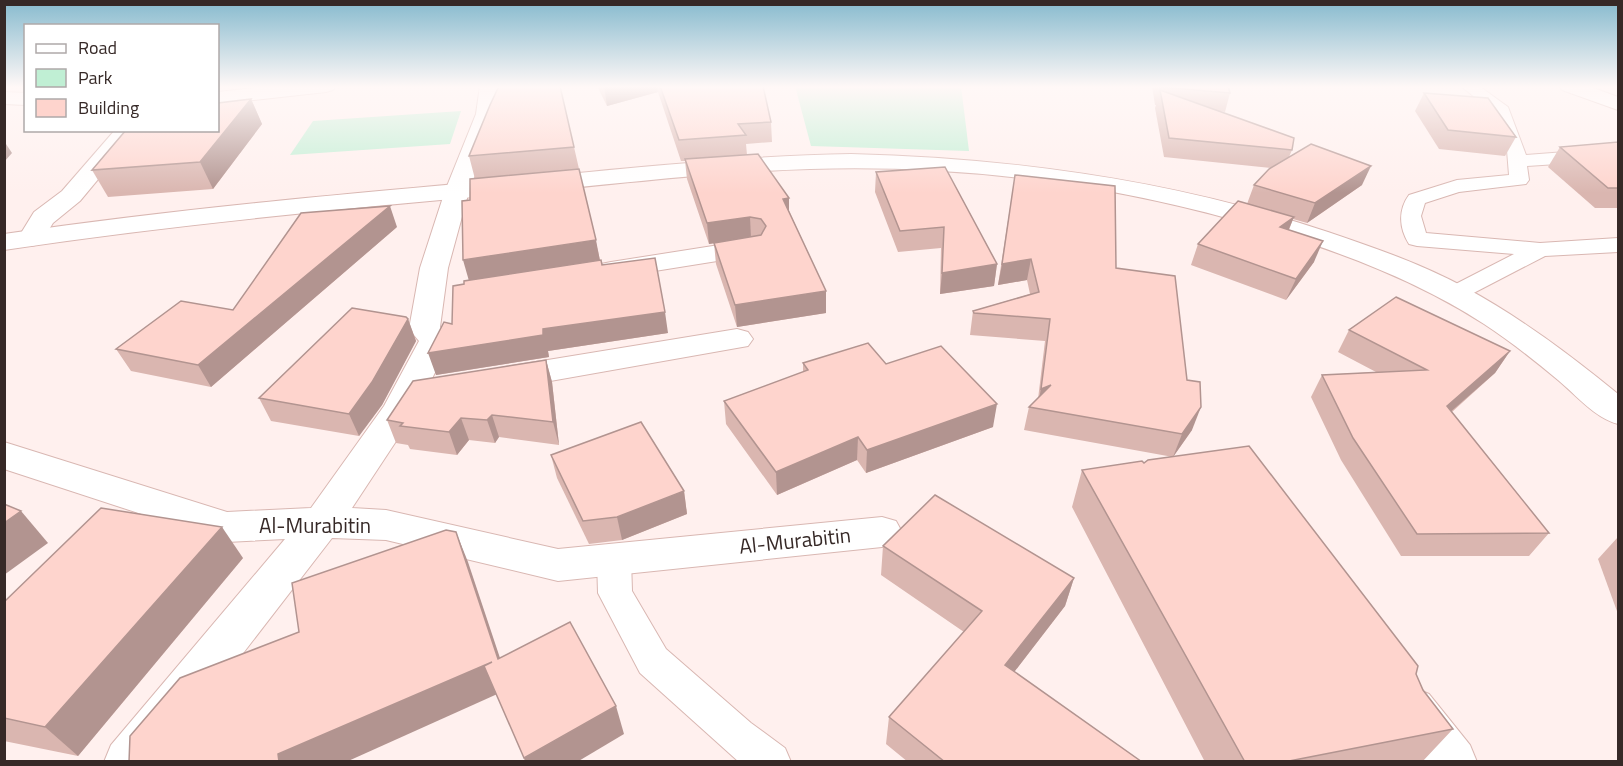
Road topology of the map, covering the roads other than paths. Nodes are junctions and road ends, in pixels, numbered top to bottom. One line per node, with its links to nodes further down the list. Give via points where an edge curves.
1 (484, 122): 6 (street)
2 (1506, 122): 5 (lane)
3 (126, 132): 7 (street, via 71,196 43,218)
4 (1618, 154): 5 (lane)
5 (1517, 160): 11 (lane, via 1519,180 1457,186 1416,199 1410,216 1417,239)
6 (457, 191): 7 (street, via 128,223); 13 (street, via 851,161 1033,174 1122,186 1239,212 1382,261); 18 (street, via 434,268 440,297 424,329 435,340 426,391 399,411)
7 (31, 238): 8 (street)
8 (4, 242)
9 (1618, 245): 11 (lane)
10 (751, 248): 12 (street)
11 (1540, 250): 13 (lane)
12 (590, 273)
13 (1454, 294): 16 (street, via 1553,358)
14 (737, 339): 15 (street)
15 (478, 382)
16 (1618, 412)
17 (4, 455): 18 (street, Al-Murabitin, via 227,527)
18 (322, 522): 20 (street, Al-Murabitin, via 386,525 558,565); 22 (street)
19 (882, 532): 20 (street, Al-Murabitin)
20 (614, 560): 23 (lane, via 615,593 653,661)
21 (1412, 709): 24 (street)
22 (128, 762)
23 (771, 762)
24 (1453, 762)

